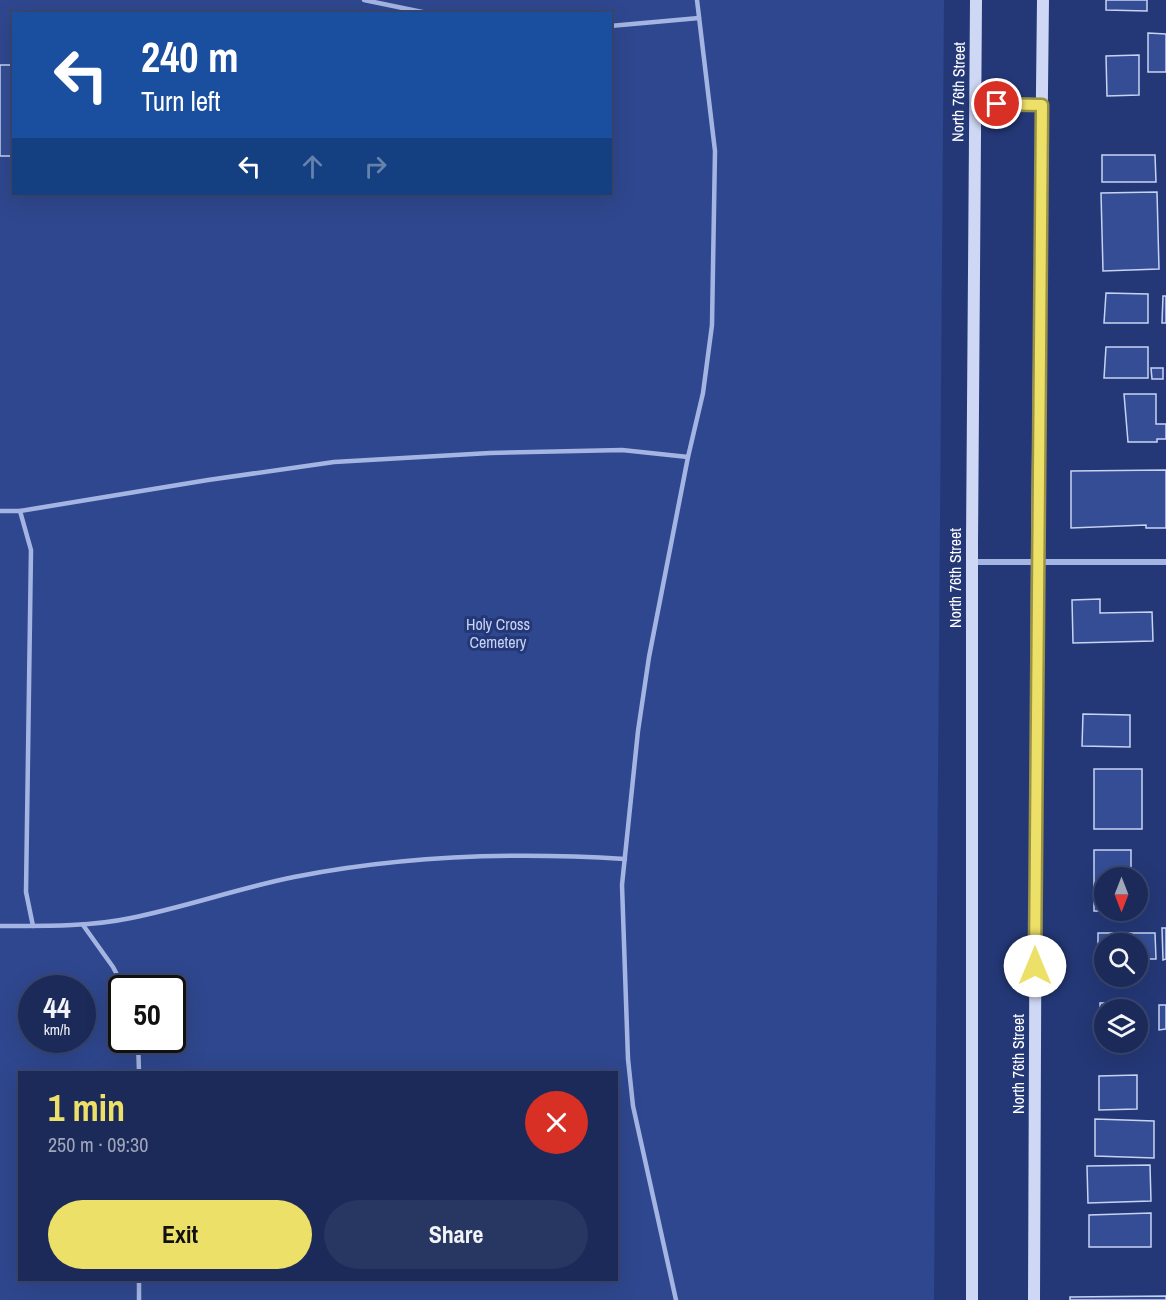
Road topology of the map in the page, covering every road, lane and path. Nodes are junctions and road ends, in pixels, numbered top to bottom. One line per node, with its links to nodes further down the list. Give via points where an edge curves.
1 (364, 0): 5 (lane)
2 (697, 0): 6 (lane)
3 (976, 0): 8 (main road, North 76th Street)
4 (1043, 0): 9 (main road, North 76th Street)
5 (422, 12)
6 (699, 18): 7 (lane); 10 (lane, via 715,151 712,325 703,393)
7 (612, 27)
8 (974, 103): 9 (lane); 14 (main road, North 76th Street)
9 (1042, 105): 13 (main road, North 76th Street)
10 (688, 457): 12 (lane, via 610,451 334,462); 16 (lane, via 649,657)
11 (0, 511): 12 (lane)
12 (20, 511): 17 (lane, via 31,550 26,892)
13 (1037, 560): 14 (street); 15 (street); 27 (main road, North 76th Street)
14 (972, 562): 26 (main road, North 76th Street)
15 (1166, 562)
16 (625, 859): 18 (lane, via 580,856 424,860 356,867 294,877 131,918); 25 (lane, via 622,885 630,1082)
17 (33, 926): 18 (lane); 19 (lane)
18 (83, 926): 20 (lane)
19 (0, 927)
20 (117, 975)
21 (139, 1053): 22 (lane)
22 (140, 1071)
23 (139, 1281): 24 (lane)
24 (139, 1300)
25 (676, 1300)
26 (972, 1300)
27 (1034, 1300)

